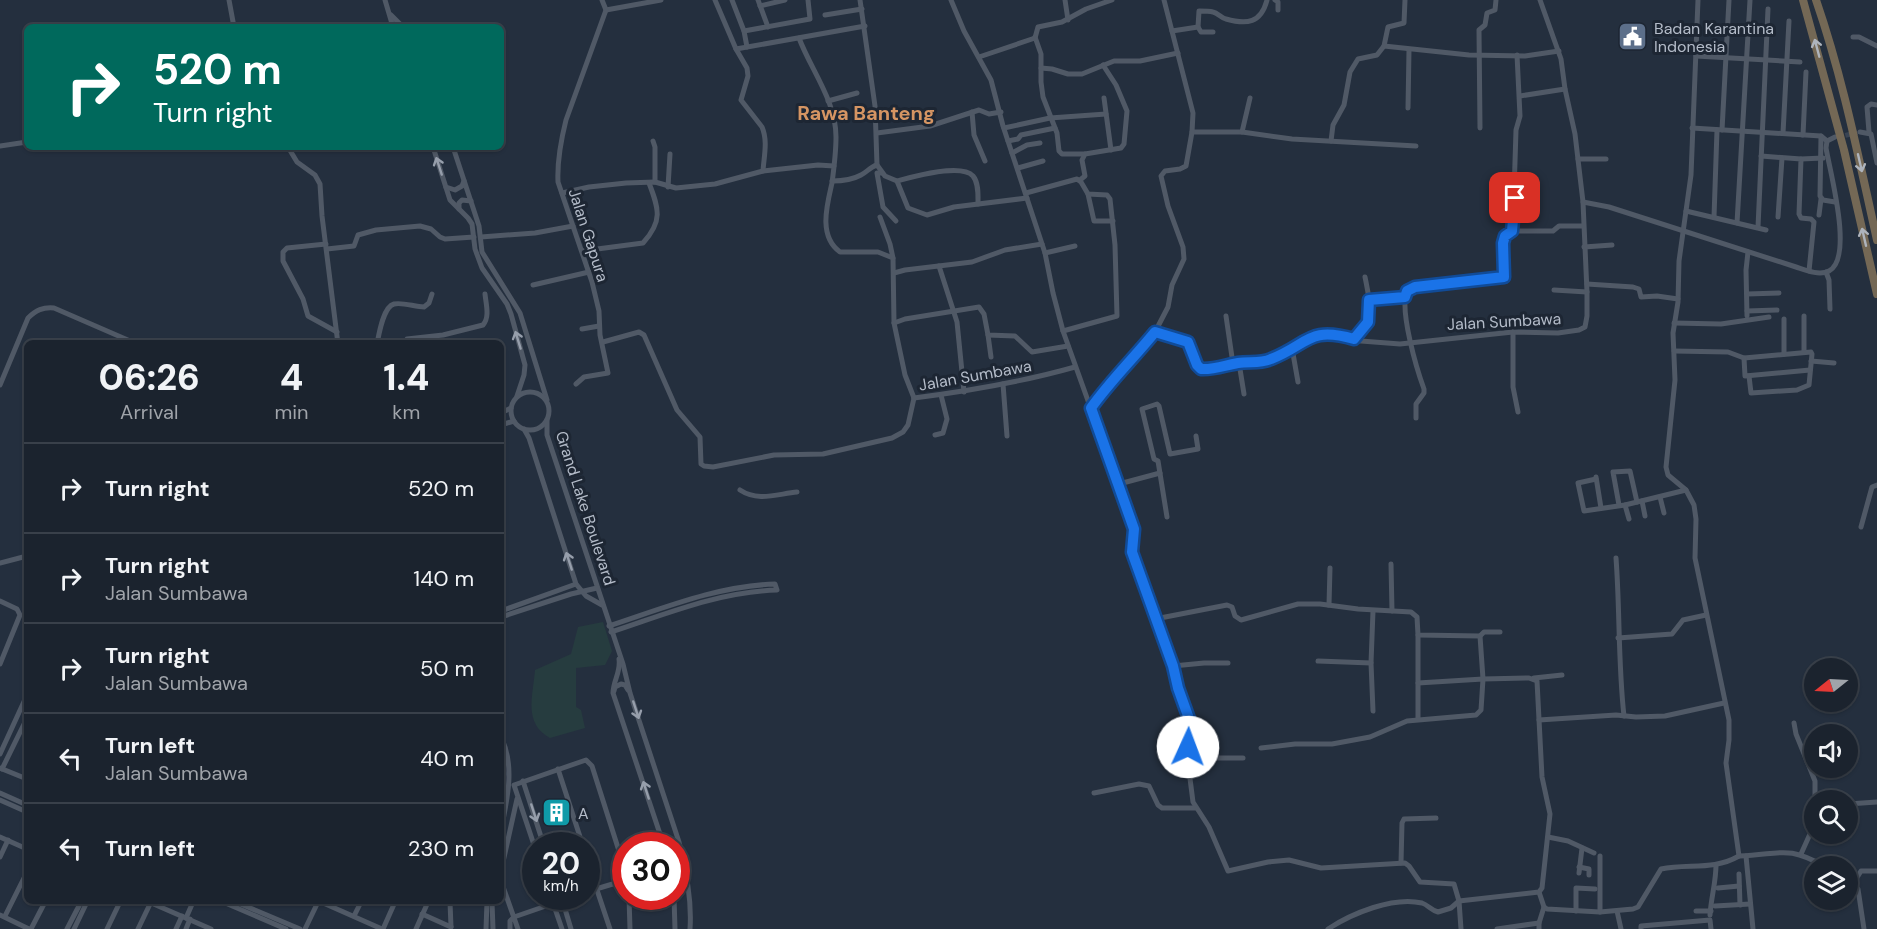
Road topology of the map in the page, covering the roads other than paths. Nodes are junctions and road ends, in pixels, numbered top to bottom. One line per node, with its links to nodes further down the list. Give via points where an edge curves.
1 (229, 0): 35 (street)
2 (385, 0): 27 (street)
3 (602, 0): 30 (street)
4 (661, 0): 24 (street)
5 (715, 0): 50 (street)
6 (732, 0): 41 (street)
7 (784, 0): 26 (street)
8 (808, 0): 39 (street, via 810,19)
9 (860, 0): 28 (street)
10 (951, 0): 57 (street)
11 (1065, 0): 33 (street)
12 (1112, 0): 25 (street)
13 (1164, 0): 42 (street)
14 (1267, 0): 40 (street, via 1262,14 1250,22 1198,11)
15 (1275, 0): 31 (street)
16 (1405, 0): 47 (street, via 1404,23 1388,27)
17 (1496, 0): 54 (street, via 1496,10 1487,13 1485,25 1479,30)
18 (1540, 0): 52 (street, Jalan Sumbawa)
19 (1698, 0): 56 (street)
20 (1729, 0): 58 (street)
21 (1750, 0): 59 (street)
22 (1803, 0): 181 (highway, one-way to 22, via 1844,150)
23 (1816, 0): 157 (highway, one-way to 157, via 1856,145)
24 (642, 2): 30 (street)
25 (1102, 2): 33 (street)
26 (759, 3): 39 (street)
27 (387, 8): 36 (street); 37 (street)
28 (862, 9): 32 (street); 38 (street)
29 (1768, 9): 60 (street)
30 (606, 10): 133 (street, Jalan Gapura, via 562,136 557,171)
31 (1278, 10)
32 (825, 15)
33 (1068, 20): 44 (street, via 1038,27)
34 (1789, 21): 61 (street)
35 (233, 24)
36 (392, 24)
37 (399, 24)
38 (864, 26): 46 (street); 89 (street)
39 (768, 27): 41 (street)
40 (1198, 27): 42 (street); 43 (street, via 1201,32)
41 (744, 31): 49 (street)
42 (1172, 32): 53 (street)
43 (1213, 32)
44 (1035, 37): 57 (street); 64 (street)
45 (1853, 37): 48 (street)
46 (799, 38): 49 (street); 71 (street)
47 (1384, 46): 51 (street); 96 (street, via 1377,56 1358,59 1353,66)
48 (1877, 46)
49 (747, 47): 50 (street)
50 (736, 49): 123 (street, via 748,76 741,100 764,132)
51 (1409, 50): 54 (street); 73 (street)
52 (1559, 51): 55 (street); 66 (street, Jalan Sumbawa)
53 (1178, 53): 63 (street); 84 (street, via 1193,113)
54 (1479, 55): 55 (street); 80 (street)
55 (1517, 55): 68 (street)
56 (1696, 56): 58 (street); 81 (street)
57 (978, 57): 75 (street, via 991,80)
58 (1726, 57): 59 (street); 82 (street)
59 (1747, 58): 60 (street); 83 (street)
60 (1766, 59): 61 (street); 86 (street)
61 (1786, 61): 62 (street); 90 (street)
62 (1800, 62)
63 (1103, 65): 64 (street, via 1082,74); 105 (street, via 1128,114 1124,144)
64 (1041, 68): 77 (street)
65 (1806, 72): 91 (street)
66 (1564, 89): 68 (street); 113 (street, Jalan Sumbawa)
67 (857, 93): 71 (street)
68 (1520, 96): 154 (street)
69 (1104, 98): 76 (street)
70 (1250, 98): 85 (street)
71 (828, 101): 121 (street, via 836,135)
72 (1877, 105): 88 (street, via 1868,107)
73 (1408, 108)
74 (972, 112): 75 (street); 89 (street, via 930,126); 117 (street, via 974,135)
75 (1001, 112): 78 (street)
76 (1106, 114): 77 (street); 105 (street)
77 (1050, 118): 78 (street); 79 (street)
78 (1004, 128): 95 (street)
79 (1055, 128): 95 (street); 109 (street, via 1060,153)
80 (1480, 128)
81 (1692, 128): 82 (street); 142 (street)
82 (1720, 130): 83 (street); 145 (street)
83 (1742, 131): 86 (street); 149 (street)
84 (1192, 132): 85 (street); 198 (street, via 1186,166 1165,171 1161,176 1185,256)
85 (1242, 132): 96 (street)
86 (1762, 132): 90 (street); 110 (street)
87 (1860, 132): 88 (street)
88 (1869, 132): 106 (street)
89 (877, 133): 120 (street)
90 (1783, 133): 91 (street)
91 (1803, 135): 92 (street)
92 (1821, 136): 97 (street); 116 (street)
93 (1835, 137): 97 (street)
94 (653, 141): 130 (street)
95 (1008, 141): 107 (street)
96 (1331, 141): 101 (street)
97 (1827, 141): 112 (street)
98 (24, 142): 100 (street)
99 (1040, 143): 107 (street)
100 (0, 146)
101 (1416, 146)
102 (290, 150): 161 (street, via 321,184)
103 (434, 150): 131 (street, one-way to 103)
104 (454, 150): 127 (street)
105 (1111, 150): 109 (street)
106 (1876, 150): 119 (street)
107 (1012, 153): 122 (street)
108 (670, 154): 132 (street)
109 (1085, 154): 126 (street, via 1085,176)
110 (1761, 156): 111 (street); 152 (street)
111 (1782, 158): 115 (street); 146 (street)
112 (1828, 158): 116 (street); 139 (street)
113 (1578, 159): 114 (street); 138 (street, Jalan Sumbawa)
114 (1606, 159)
115 (1801, 159): 116 (street); 168 (street, via 1799,214 1814,222)
116 (1821, 159): 136 (street)
117 (985, 161)
118 (1043, 161): 122 (street)
119 (1877, 163)
120 (878, 165): 124 (street); 125 (street)
121 (834, 166): 123 (street); 129 (street)
122 (1018, 168): 135 (street)
123 (763, 171): 132 (street, via 715,184)
124 (863, 173): 125 (street); 129 (street)
125 (880, 173): 128 (street); 147 (street, via 883,207)
126 (1080, 180): 134 (street); 135 (street)
127 (464, 181): 131 (street, via 455,190); 137 (street)
128 (897, 181): 140 (street, via 905,203 913,211 927,215); 140 (street, via 947,171 968,173 976,182)
129 (832, 182): 166 (street, via 825,218 837,250 878,252)
130 (652, 183): 132 (street); 133 (street, via 606,185); 163 (street, via 659,213 643,243)
131 (446, 187): 141 (street, via 450,200)
132 (668, 187)
133 (562, 193): 150 (street, Jalan Gapura)
134 (1088, 194): 148 (street, via 1109,196); 148 (street, via 1094,221)
135 (1027, 196): 140 (street); 158 (street)
136 (1821, 199): 139 (street); 143 (street)
137 (471, 201): 141 (street, via 462,200); 156 (street, via 479,226)
138 (1583, 202): 151 (street, Jalan Sumbawa); 155 (street)
139 (1835, 202): 170 (street, via 1840,247 1836,264)
140 (978, 204)
141 (459, 209): 156 (street, via 472,224 467,232)
142 (1686, 211): 145 (street); 155 (street)
143 (1819, 215)
144 (880, 217): 166 (street)
145 (1714, 217): 149 (street)
146 (1778, 217)
147 (896, 221)
148 (1113, 221): 196 (street, via 1117,316)
149 (1737, 223): 152 (street)
150 (573, 226): 156 (street); 163 (street, Jalan Gapura)
151 (1583, 226): 154 (street); 162 (street, Jalan Sumbawa)
152 (1758, 227): 153 (street)
153 (1766, 230)
154 (1512, 231): 182 (street, via 1504,237 1504,277 1415,287)
155 (1683, 231): 164 (street); 183 (street)
156 (474, 237): 161 (street, via 445,239 420,226 376,230 358,235 354,246); 228 (street, one-way to 156, via 524,375 523,356 507,304 482,268); 230 (street, via 520,313)
157 (1877, 240)
158 (1042, 244): 165 (street); 167 (street)
159 (1612, 245): 162 (street)
160 (1075, 246): 165 (street)
161 (327, 247): 197 (street); 197 (street, via 287,248 283,261 308,316)
162 (1584, 247): 173 (street, Jalan Sumbawa)
163 (582, 251): 169 (street, Jalan Gapura)
164 (1748, 252): 168 (street); 180 (street)
165 (1046, 253): 196 (street)
166 (893, 258): 171 (street)
167 (939, 266): 171 (street); 187 (street)
168 (1809, 271): 170 (street)
169 (589, 272): 174 (street); 194 (street, Jalan Gapura)
170 (1826, 272): 185 (street)
171 (894, 273): 192 (street)
172 (1365, 277): 184 (street)
173 (1587, 284): 176 (street, Jalan Sumbawa); 183 (street, via 1633,287 1639,289 1641,297)
174 (533, 285)
175 (1554, 290): 176 (street)
176 (1587, 292): 199 (street, Jalan Sumbawa, via 1587,324 1583,329)
177 (1779, 293): 180 (street)
178 (432, 294): 204 (street, via 424,307 389,306)
179 (485, 294): 205 (street, via 487,314 483,325)
180 (1747, 294): 186 (street, via 1747,314)
181 (1877, 294)
182 (1405, 297): 184 (street); 207 (street)
183 (1678, 299): 193 (street)
184 (1369, 300): 201 (street, via 1368,322)
185 (1830, 309)
186 (1777, 310)
187 (953, 311): 192 (street); 200 (street, via 981,308); 225 (street)
188 (1226, 316): 216 (street)
189 (1804, 316): 211 (street)
190 (1769, 317): 193 (street, via 1721,324)
191 (1784, 319): 212 (street)
192 (894, 323): 229 (street)
193 (1674, 323): 210 (street)
194 (600, 326): 195 (street); 206 (street, Jalan Gapura)
195 (582, 329)
196 (1063, 331): 208 (street)
197 (337, 332): 203 (street)
198 (1155, 332): 216 (street, Jalan Sumbawa, via 1188,342 1201,369); 232 (street)
199 (1513, 332): 207 (street, Jalan Sumbawa); 234 (street, via 1513,387)
200 (988, 335): 208 (street, via 1015,336 1032,352); 213 (street)
201 (1354, 339): 207 (street, Jalan Sumbawa); 209 (street, Jalan Sumbawa, via 1319,334)
202 (128, 340): 224 (street, via 54,308 43,308 28,318)
203 (338, 340)
204 (378, 340)
205 (406, 340)
206 (603, 342): 222 (street, Jalan Gapura, via 608,374 584,377); 229 (street, Jalan Sumbawa, via 639,332 648,339 677,410 700,437 704,466 774,455 823,454 892,438 908,425)
207 (1411, 342): 235 (street, via 1424,389 1416,404)
208 (1068, 346): 218 (street)
209 (1292, 348): 216 (street, Jalan Sumbawa, via 1266,361); 221 (street)
210 (1674, 351): 214 (street, via 1728,352); 249 (street, via 1666,468 1668,475)
211 (1804, 352): 212 (street); 215 (street, via 1811,352)
212 (1784, 354): 214 (street)
213 (991, 357)
214 (1744, 358): 220 (street, via 1745,376)
215 (1811, 361): 217 (street); 219 (street)
216 (1236, 363): 226 (street)
217 (1834, 363)
218 (1075, 367): 223 (street, Jalan Sumbawa); 232 (street)
219 (1810, 370): 220 (street); 220 (street, via 1809,385 1797,390 1750,393)
220 (1749, 376)
221 (1298, 382)
222 (576, 384)
223 (1003, 384): 225 (street, Jalan Sumbawa); 241 (street)
224 (0, 385)
225 (964, 392): 227 (street, Jalan Sumbawa)
226 (1244, 394)
227 (941, 395): 229 (street, Jalan Sumbawa); 240 (street, via 947,424 943,433)
228 (517, 396): 230 (street, via 529,391); 231 (street)
229 (914, 398)
230 (547, 400): 236 (street)
231 (511, 408): 233 (street); 237 (street)
232 (1091, 408): 246 (street)
233 (504, 412)
234 (1518, 412)
235 (1416, 418)
236 (548, 420): 239 (street, via 538,429); 267 (street, Grand Lake Boulevard, via 547,435)
237 (514, 421): 238 (street); 239 (street)
238 (504, 424)
239 (524, 429): 265 (street, Grand Lake Boulevard, one-way to 239)
240 (935, 435)
241 (1007, 436)
242 (1196, 436): 243 (street, via 1198,448)
243 (1170, 454): 244 (street, via 1160,456); 244 (street, via 1159,406 1143,407 1154,459)
244 (1158, 461): 245 (street)
245 (1160, 473): 246 (street); 257 (street)
246 (1119, 484): 278 (street, via 1134,531 1131,549)
247 (1877, 485): 259 (street, via 1872,487)
248 (740, 490): 250 (street, via 763,497)
249 (1686, 490): 251 (street); 276 (street, via 1694,505 1695,558)
250 (797, 492)
251 (1660, 497): 252 (street); 255 (street)
252 (1640, 501): 253 (street); 253 (street, via 1630,471 1613,472); 256 (street)
253 (1622, 505): 254 (street); 258 (street)
254 (1601, 508): 254 (street, via 1596,477 1578,483 1584,511)
255 (1664, 513)
256 (1645, 516)
257 (1167, 517)
258 (1629, 519)
259 (1861, 527)
260 (24, 557): 262 (street)
261 (1616, 558): 283 (street)
262 (0, 563)
263 (1391, 564): 275 (street)
264 (1330, 568): 272 (street)
265 (576, 584): 268 (street, Grand Lake Boulevard); 270 (street)
266 (776, 587): 279 (street, via 751,585)
267 (597, 588): 268 (street); 271 (street, Grand Lake Boulevard)
268 (581, 593): 270 (street); 271 (street, Grand Lake Boulevard)
269 (0, 601): 288 (street, via 17,609 20,615)
270 (527, 605): 273 (street); 277 (street)
271 (602, 605): 279 (street, Grand Lake Boulevard)
272 (1329, 605): 274 (street); 278 (street, via 1292,605 1241,620 1227,605)
273 (504, 610)
274 (1373, 610): 275 (street); 287 (street)
275 (1392, 611): 281 (street, via 1416,615)
276 (1706, 615): 283 (street, via 1684,619 1672,634); 297 (street)
277 (504, 616)
278 (1155, 619): 289 (street)
279 (610, 629): 284 (street, Grand Lake Boulevard)
280 (1500, 632): 282 (street, via 1484,632)
281 (1418, 635): 282 (street); 293 (street)
282 (1480, 636): 292 (street)
283 (1618, 638): 299 (street)
284 (618, 655): 294 (street, Grand Lake Boulevard, via 620,670); 295 (street, Grand Lake Boulevard)
285 (1318, 661): 287 (street)
286 (1228, 663): 289 (street)
287 (1371, 663): 298 (street)
288 (0, 664)
289 (1173, 666): 307 (street, via 1193,731)
290 (1563, 675): 291 (street)
291 (1533, 678): 292 (street); 301 (street, via 1538,684)
292 (1483, 679): 293 (street); 300 (street, via 1479,714)
293 (1418, 683): 300 (street)
294 (613, 693): 295 (street, via 621,684); 330 (street, one-way to 294)
295 (630, 693): 415 (street, Grand Lake Boulevard, one-way to 415, via 683,858)
296 (24, 702): 306 (street)
297 (1724, 703): 299 (street, via 1665,716); 339 (street, via 1730,729 1726,763)
298 (1373, 711)
299 (1624, 716): 301 (street)
300 (1418, 720): 305 (street, via 1403,722 1370,737)
301 (1539, 720): 331 (street, via 1542,777 1550,808)
302 (1794, 723): 314 (street)
303 (24, 724): 309 (street)
304 (504, 743): 311 (street)
305 (1261, 748)
306 (0, 754)
307 (1187, 758): 308 (street); 322 (street)
308 (1243, 758)
309 (1, 768): 312 (street)
310 (558, 769): 313 (street); 328 (street); 329 (street, via 583,760 590,762)
311 (505, 771): 324 (street)
312 (24, 778)
313 (523, 780): 317 (street, via 514,785); 327 (street, one-way to 327)
314 (1815, 790)
315 (0, 793): 321 (street)
316 (1094, 793): 322 (street, via 1139,784 1149,786 1164,809)
317 (517, 798): 326 (street); 338 (street)
318 (0, 800): 323 (street)
319 (1877, 802): 320 (street)
320 (1858, 803)
321 (24, 804)
322 (1195, 808): 342 (street, via 1209,827 1228,871 1283,860 1326,868)
323 (24, 811)
324 (504, 815)
325 (1436, 818): 342 (street, via 1404,819)
326 (529, 832)
327 (540, 832)
328 (578, 832)
329 (613, 832)
330 (659, 832)
331 (1549, 834): 336 (street); 354 (street)
332 (0, 837): 333 (street)
333 (8, 840): 335 (street); 341 (street)
334 (1806, 844): 337 (street)
335 (24, 848)
336 (1582, 848): 347 (street, via 1579,870 1589,869); 386 (street, via 1597,854)
337 (1801, 854): 339 (street, via 1783,851); 340 (street)
338 (504, 856)
339 (1743, 856): 343 (street); 375 (street)
340 (1805, 856)
341 (0, 857)
342 (1401, 863): 356 (street, via 1409,866 1420,882 1454,884)
343 (1716, 865): 383 (street, via 1661,869 1638,907); 385 (street)
344 (1877, 871): 346 (street)
345 (1739, 874): 349 (street)
346 (1858, 874)
347 (1589, 875)
348 (24, 877): 388 (street)
349 (1739, 886): 350 (street); 374 (street)
350 (1718, 888)
351 (504, 889): 390 (street)
352 (1594, 889): 382 (street, via 1575,888)
353 (1858, 891): 423 (street)
354 (1539, 892): 356 (street); 376 (street)
355 (600, 898): 412 (street)
356 (1459, 901): 416 (street, via 1438,912 1422,903 1384,905 1359,912); 417 (street)
357 (44, 904): 395 (street)
358 (80, 904): 393 (street)
359 (86, 904): 393 (street)
360 (119, 904): 396 (street)
361 (149, 904): 397 (street)
362 (154, 904): 391 (street)
363 (192, 904): 391 (street)
364 (228, 904): 401 (street)
365 (241, 904): 402 (street)
366 (322, 904): 403 (street)
367 (327, 904): 389 (street)
368 (360, 904): 389 (street)
369 (394, 904): 404 (street)
370 (427, 904): 387 (street)
371 (450, 904): 394 (street)
372 (487, 904): 406 (street)
373 (492, 904): 407 (street)
374 (1740, 904): 375 (street); 385 (street)
375 (1750, 904): 422 (street)
376 (1544, 908): 382 (street); 392 (street)
377 (530, 910): 390 (street)
378 (555, 910): 410 (street)
379 (565, 910): 411 (street)
380 (629, 910): 413 (street)
381 (674, 910): 414 (street)
382 (1576, 911): 386 (street)
383 (1617, 911): 386 (street); 419 (street)
384 (1696, 911): 385 (street)
385 (1712, 911)
386 (1600, 912)
387 (422, 914): 394 (street); 405 (street)
388 (2, 915): 395 (street)
389 (354, 916): 404 (street)
390 (514, 917): 408 (street); 409 (street)
391 (186, 918): 398 (street); 399 (street); 400 (street)
392 (1539, 926): 418 (street)
393 (71, 927)
394 (451, 928)
395 (31, 929)
396 (107, 929)
397 (138, 929)
398 (176, 929)
399 (186, 929)
400 (211, 929)
401 (286, 929)
402 (300, 929)
403 (305, 929)
404 (382, 929)
405 (417, 929)
406 (486, 929)
407 (493, 929)
408 (510, 929)
409 (518, 929)
410 (562, 929)
411 (571, 929)
412 (610, 929)
413 (630, 929)
414 (675, 929)
415 (690, 929)
416 (1328, 929)
417 (1461, 929)
418 (1497, 929)
419 (1621, 929)
420 (1641, 929): 421 (street, via 1710,920)
421 (1711, 929)
422 (1753, 929)
423 (1864, 929)

